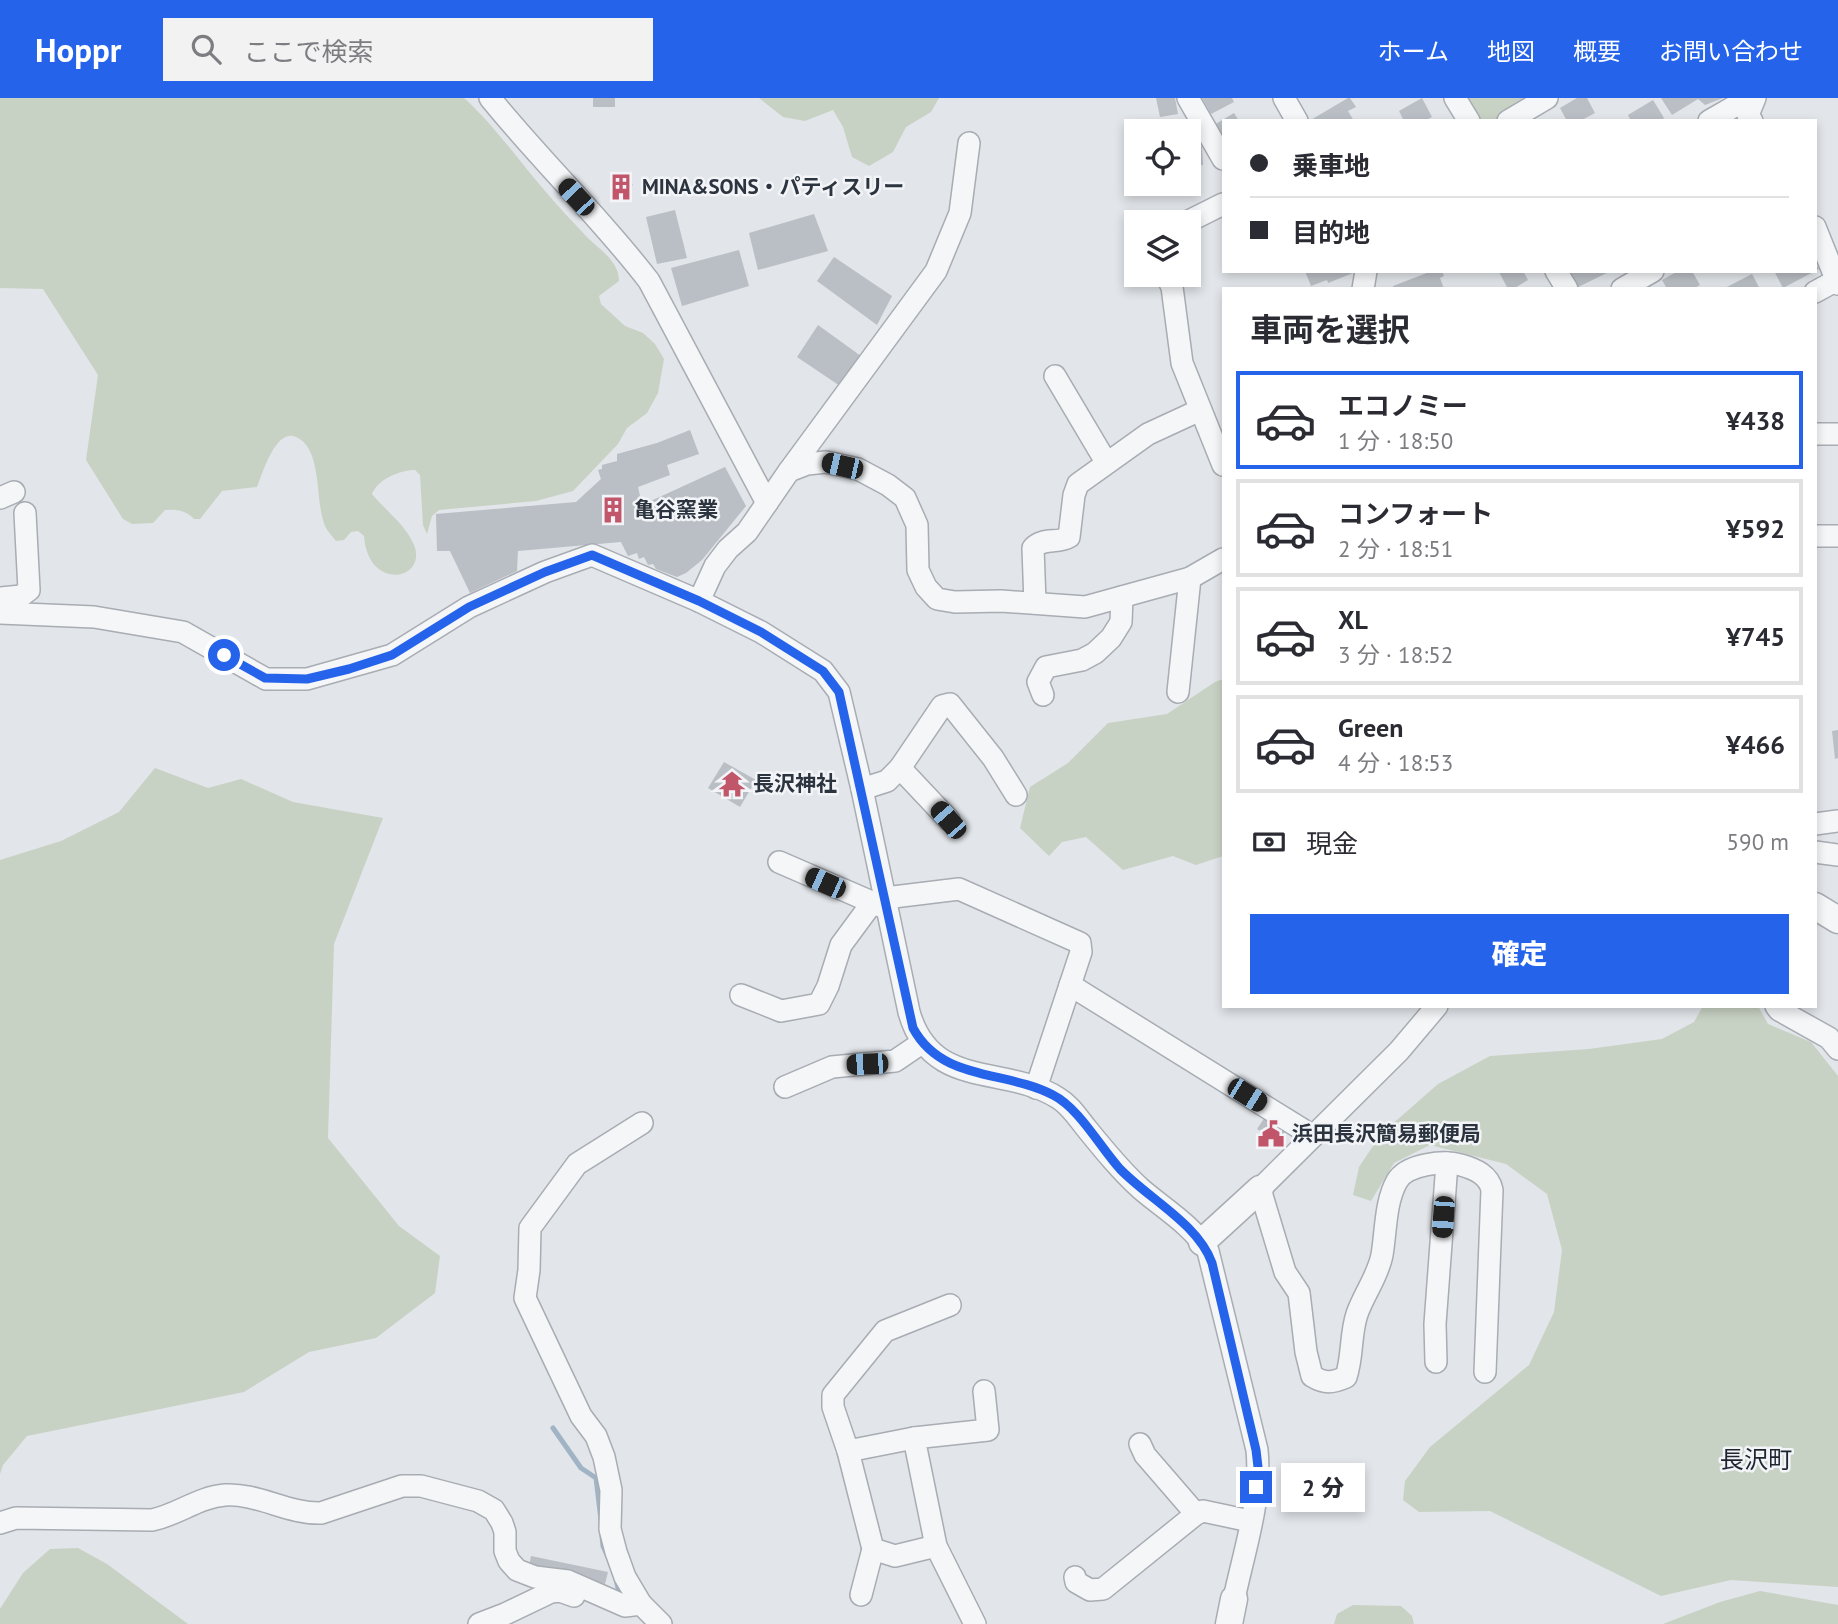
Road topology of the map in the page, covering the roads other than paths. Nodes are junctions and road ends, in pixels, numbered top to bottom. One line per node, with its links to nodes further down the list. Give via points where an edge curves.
1 (490, 98): 30 (street, via 649,281)
2 (1188, 98): 14 (street)
3 (1284, 98): 8 (street)
4 (1455, 98): 9 (street)
5 (1548, 98): 10 (street)
6 (1749, 98): 11 (street)
7 (1755, 98): 12 (street)
8 (1296, 119)
9 (1468, 119)
10 (1511, 119)
11 (1712, 119)
12 (1751, 119)
13 (969, 143): 29 (street, via 960,212 936,271)
14 (1222, 157)
15 (1222, 204): 16 (street)
16 (1201, 215)
17 (1817, 232): 19 (street)
18 (1650, 273): 21 (street)
19 (1837, 282): 22 (street)
20 (1172, 287): 24 (street, via 1182,363)
21 (1625, 287)
22 (1817, 291)
23 (1055, 376): 27 (street)
24 (1200, 410): 27 (street, via 1148,434); 28 (street)
25 (1817, 434): 26 (street)
26 (1838, 435)
27 (1106, 462): 39 (street, via 1075,489 1069,537 1042,541 1033,548)
28 (1222, 463)
29 (789, 471): 30 (street); 39 (street, via 826,462 858,470 905,498 917,525 918,570 937,599)
30 (768, 503): 38 (street, via 715,566)
31 (25, 513): 37 (street, via 29,590 21,596)
32 (1817, 536): 33 (street)
33 (1838, 536)
34 (1222, 560): 35 (street)
35 (1190, 578): 36 (street); 43 (street)
36 (1122, 597): 39 (street, via 1085,607); 41 (street)
37 (0, 598)
38 (699, 601): 40 (street, via 592,555 469,607 392,655 307,679 265,678 172,629 94,617); 46 (street, via 823,671 839,692)
39 (1035, 603)
40 (0, 613)
41 (1121, 622): 42 (street, via 1115,648); 44 (street, via 1111,638 1088,657 1046,667 1038,682)
42 (1088, 671)
43 (1178, 692)
44 (1043, 695)
45 (900, 768): 46 (street, via 887,781); 47 (street, via 942,706 950,704); 48 (street)
46 (862, 789): 54 (street)
47 (1016, 795)
48 (948, 820)
49 (1838, 821): 50 (street)
50 (1817, 824)
51 (1817, 852): 52 (street)
52 (1838, 855)
53 (779, 863): 54 (street)
54 (882, 904): 57 (street, via 959,888 1080,943); 58 (street, via 841,945 819,1004 780,1011); 61 (street, via 913,1028)
55 (1817, 907): 56 (street)
56 (1838, 920)
57 (1070, 985): 64 (street); 66 (street)
58 (741, 995)
59 (1435, 1008): 66 (street)
60 (1779, 1008): 62 (street, via 1829,1038)
61 (923, 1042): 63 (street, via 895,1061 832,1067); 64 (street, via 954,1066)
62 (1838, 1049)
63 (785, 1087)
64 (1036, 1088): 69 (street, via 1061,1100 1120,1169)
65 (642, 1123): 85 (street, via 577,1164 530,1228 525,1298 604,1457 611,1490 610,1529 625,1577)
66 (1313, 1136): 68 (street)
67 (1447, 1163): 68 (street, via 1410,1171 1398,1179 1381,1258 1358,1312 1346,1377 1335,1382 1312,1376 1298,1293 1284,1272); 71 (street); 72 (street, via 1477,1170 1491,1182)
68 (1260, 1189): 69 (street)
69 (1202, 1242): 78 (street, via 1212,1263 1256,1450)
70 (950, 1305): 76 (street, via 885,1331 833,1395 832,1407)
71 (1436, 1362)
72 (1485, 1372)
73 (984, 1391): 74 (street, via 988,1430)
74 (914, 1438): 76 (street); 80 (street)
75 (1140, 1444): 77 (street)
76 (848, 1451): 81 (street)
77 (1196, 1514): 78 (street, via 1209,1511); 82 (street, via 1103,1590 1085,1588)
78 (1250, 1521): 86 (street)
79 (0, 1523): 84 (street, via 16,1518 152,1520 226,1495 321,1513 402,1486 421,1486 494,1510 505,1532 505,1551 517,1570 568,1581)
80 (936, 1546): 81 (street, via 895,1556); 89 (street)
81 (873, 1549): 83 (street)
82 (1075, 1577)
83 (861, 1595)
84 (607, 1598): 85 (street, via 625,1606); 87 (street, via 551,1592)
85 (641, 1604): 88 (street)
86 (1232, 1611)
87 (479, 1624)
88 (661, 1624)
89 (975, 1624)

